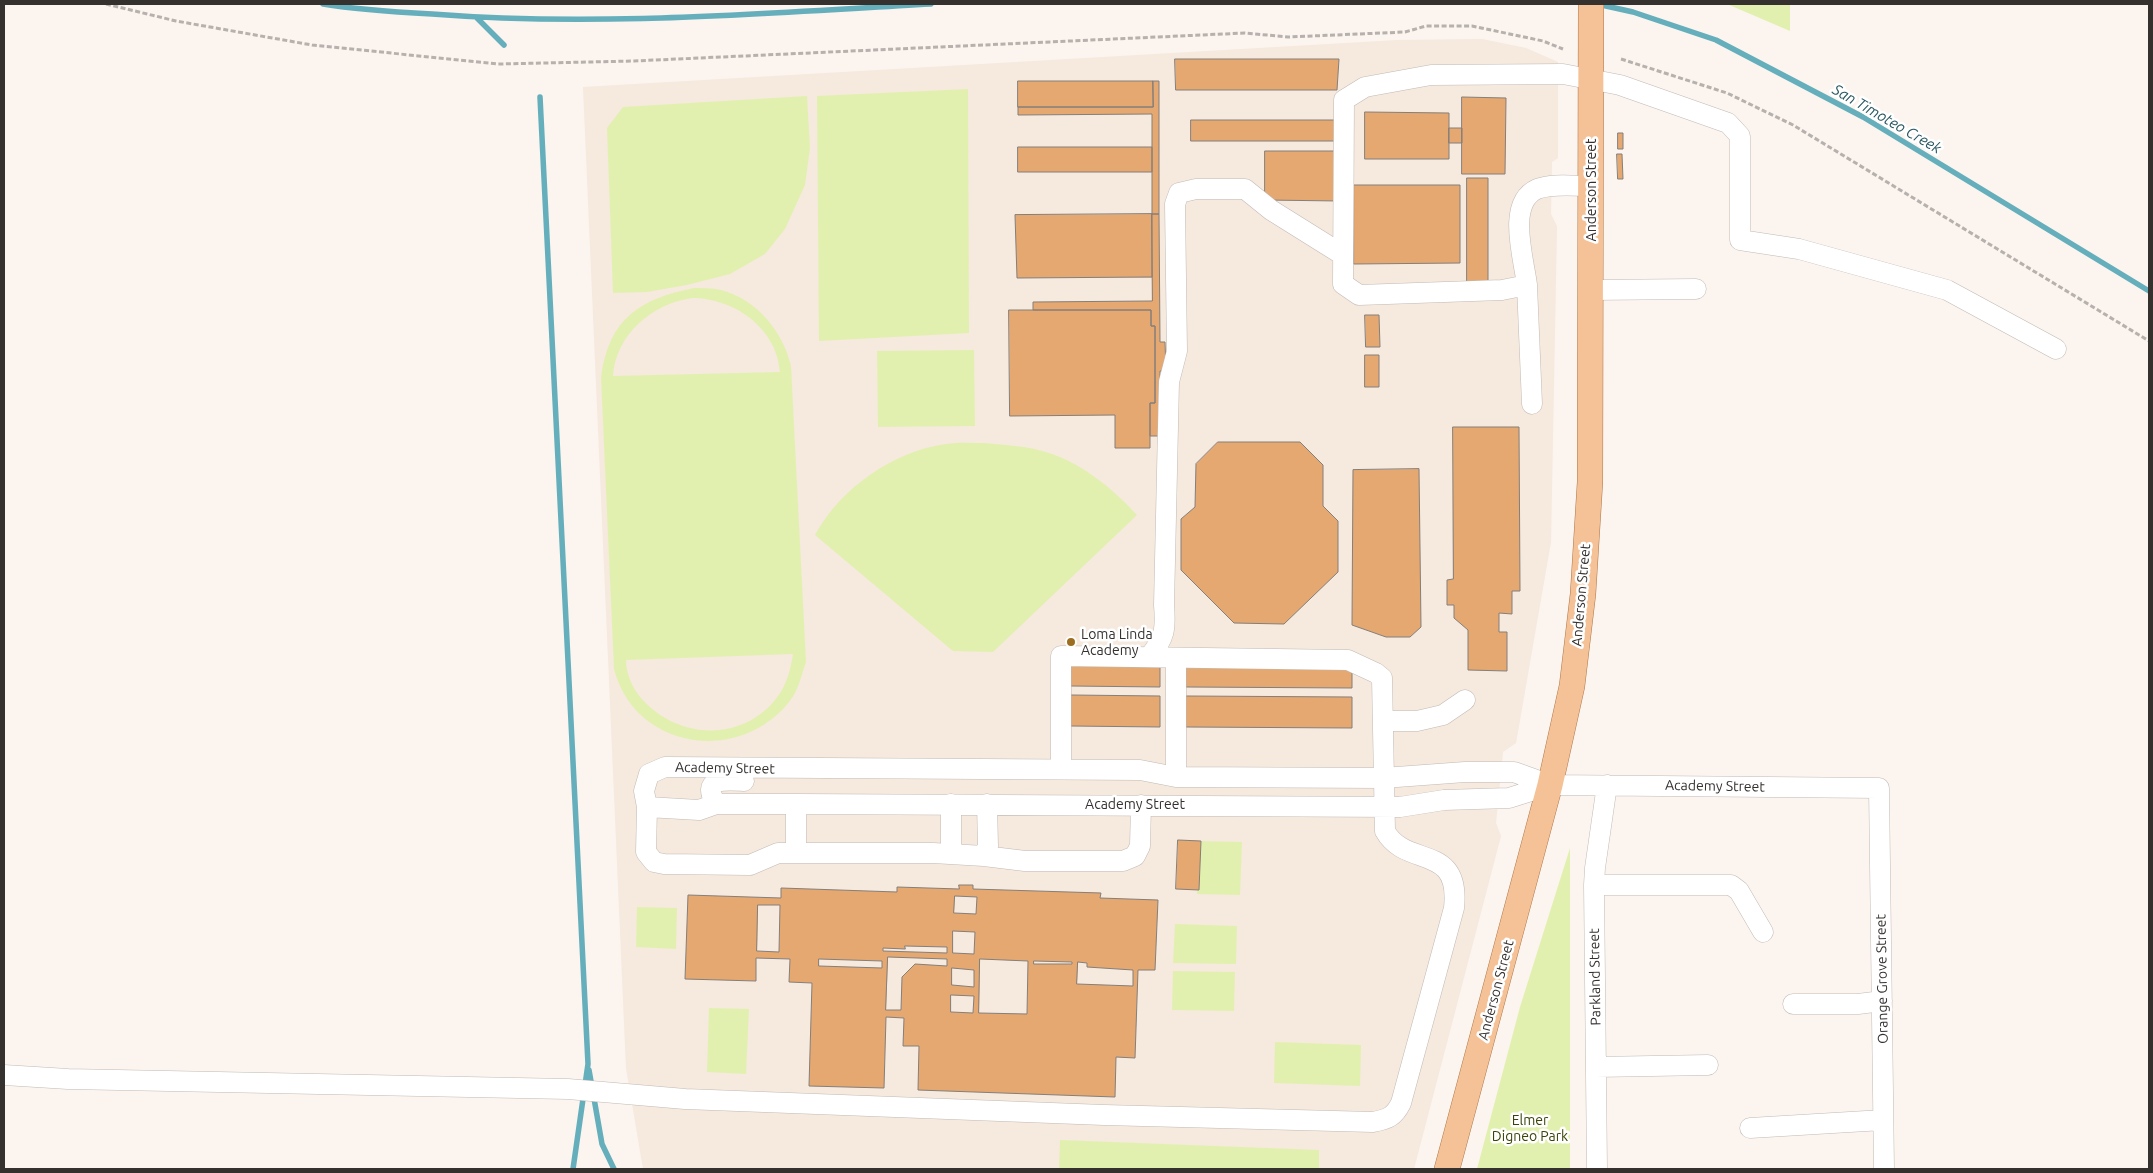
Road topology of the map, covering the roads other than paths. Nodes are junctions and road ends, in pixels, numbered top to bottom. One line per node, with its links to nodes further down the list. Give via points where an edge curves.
1 (1591, 4): 2 (main road, Anderson Street)
2 (1590, 80): 3 (main road, Anderson Street); 4 (street, via 1563,74 1431,75 1365,86 1344,100); 8 (street, via 1620,85 1728,123 1740,136 1740,240 1800,249 1947,290)
3 (1591, 186): 5 (street, via 1557,186 1537,190 1522,202 1518,221); 7 (main road, Anderson Street)
4 (1343, 255): 5 (street, via 1343,284 1359,295 1502,290); 10 (street, via 1271,210 1245,189 1196,189 1179,193 1175,204 1177,351 1169,382 1166,627 1160,644)
5 (1527, 285): 9 (street)
6 (1696, 289): 7 (street)
7 (1590, 290): 17 (main road, Anderson Street, via 1590,482 1583,594 1572,686)
8 (2056, 349)
9 (1532, 404)
10 (1149, 657): 11 (street); 14 (street, via 1061,656)
11 (1176, 658): 13 (street, via 1348,660 1382,678); 15 (street)
12 (1465, 700): 13 (street, via 1443,715 1417,720)
13 (1383, 720): 16 (street)
14 (1061, 770): 15 (street, Academy Street, via 1140,770); 26 (street, Academy Street, via 665,767 649,774 644,791)
15 (1176, 777): 16 (street, Academy Street); 20 (street, Academy Street, via 1139,783 720,780 711,789)
16 (1383, 778): 17 (street, Academy Street, via 1514,772); 25 (street)
17 (1550, 785): 18 (street, Academy Street); 25 (street, Academy Street, via 1509,798); 39 (main road, Anderson Street)
18 (1607, 785): 19 (street, Academy Street); 30 (street, Parkland Street)
19 (1880, 788): 32 (street, Orange Grove Street)
20 (716, 804): 21 (street, Academy Street); 26 (street, Academy Street, via 700,810)
21 (796, 804): 22 (street, Academy Street); 27 (street)
22 (951, 804): 23 (street, Academy Street); 28 (street, via 951,846)
23 (988, 804): 24 (street, Academy Street); 29 (street, via 988,846)
24 (1141, 805): 25 (street, Academy Street); 29 (street, via 1140,846 1135,856 1123,861 1024,861)
25 (1384, 806): 36 (street, via 1385,832 1389,838 1397,845 1440,864 1451,874 1456,891 1402,1103 1396,1114 1373,1122 685,1099 568,1089)
26 (647, 807): 27 (street, via 646,852 654,862 750,865 778,853)
27 (796, 853): 28 (street)
28 (955, 854): 29 (street)
29 (984, 856)
30 (1594, 884): 31 (street, via 1732,884); 35 (street, Parkland Street)
31 (1763, 932)
32 (1882, 1001): 33 (street); 37 (street, Orange Grove Street)
33 (1793, 1004)
34 (1708, 1064): 35 (street)
35 (1596, 1067): 40 (street, Parkland Street)
36 (4, 1076)
37 (1883, 1120): 38 (street); 41 (street, Orange Grove Street)
38 (1750, 1128)
39 (1446, 1169)
40 (1597, 1169)
41 (1884, 1169)

